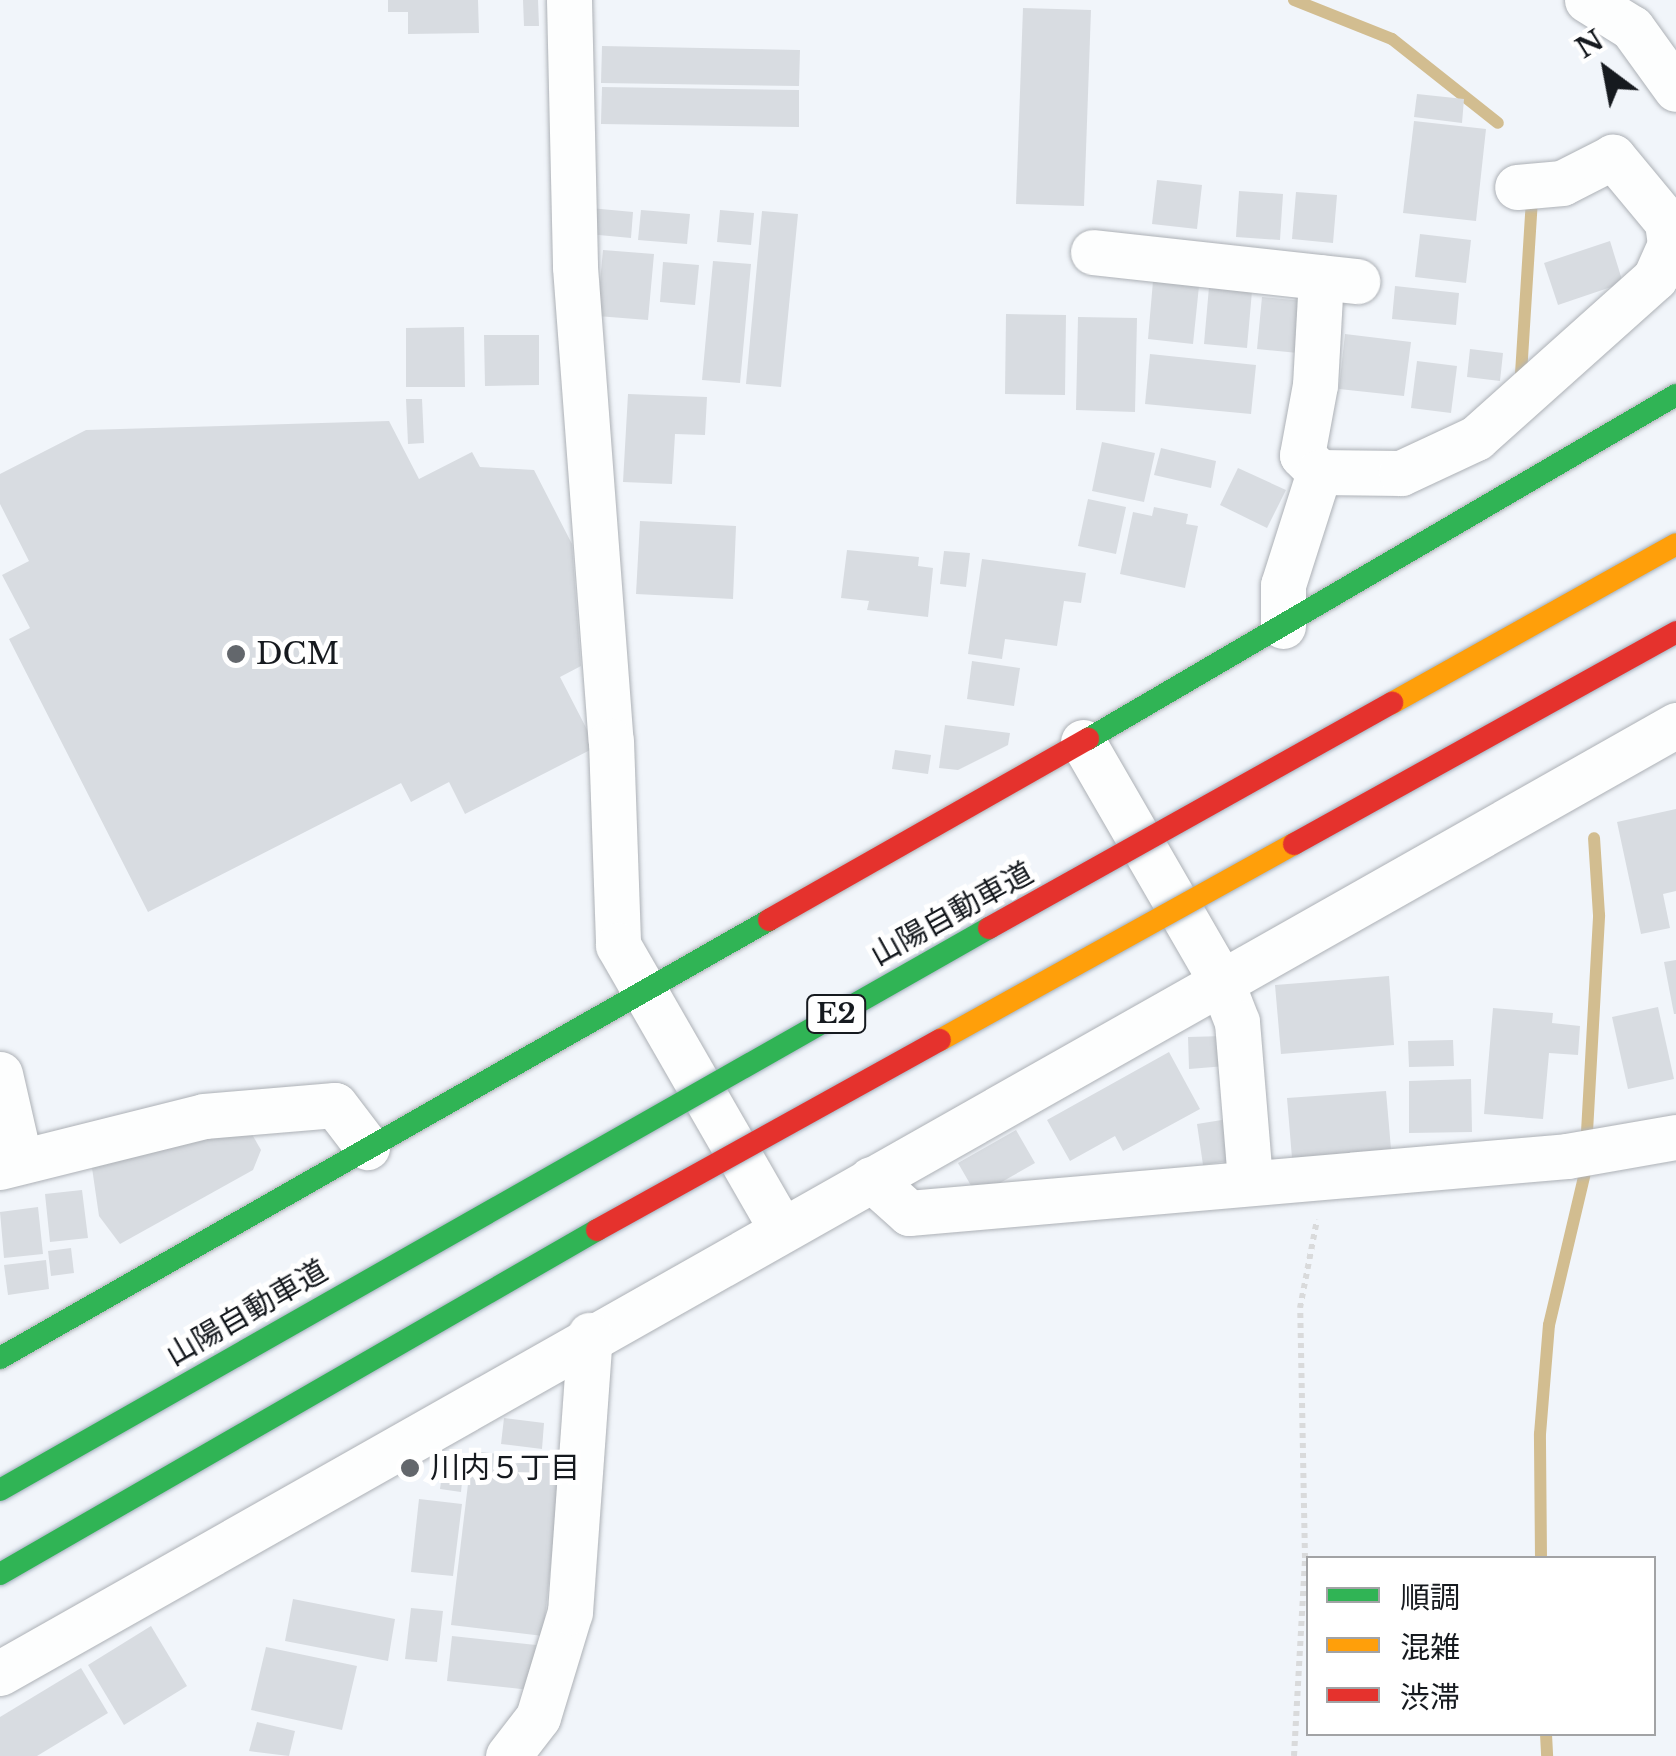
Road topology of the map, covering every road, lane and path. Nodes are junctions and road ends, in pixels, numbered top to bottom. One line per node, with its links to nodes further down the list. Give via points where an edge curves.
1 (570, 0): 14 (street, via 575,268 610,741 612,894 618,944)
2 (1587, 0): 3 (street, via 1632,28)
3 (1676, 90)
4 (1517, 188): 7 (street, via 1562,183 1613,157 1667,222 1670,244 1655,278 1476,438 1400,473)
5 (1109, 242): 7 (street, via 1210,245 1339,279 1302,456)
6 (1676, 396): 9 (main road)
7 (1320, 472): 9 (street, via 1283,586)
8 (1676, 544): 25 (main road, 山陽自動車道 / E2, bridge, via 586,1153)
9 (1283, 626): 12 (main road)
10 (1676, 632): 26 (main road, E2, bridge, via 604,1226)
11 (1676, 725): 13 (street)
12 (1084, 742): 13 (street); 14 (main road)
13 (1220, 981): 20 (street); 21 (street, via 1237,1022)
14 (641, 988): 17 (main road); 22 (street)
15 (0, 1074): 18 (street)
16 (1676, 1137): 19 (street, via 1566,1156)
17 (367, 1146): 18 (street, via 335,1105 204,1116); 24 (main road)
18 (10, 1164)
19 (1314, 1175): 21 (street); 29 (path, via 1318,1231 1300,1308 1305,1558)
20 (871, 1179): 21 (street, via 909,1213); 22 (street)
21 (1250, 1180)
22 (781, 1228): 23 (street)
23 (590, 1335): 27 (street); 28 (street, via 570,1612 538,1716)
24 (0, 1358)
25 (0, 1490)
26 (0, 1574)
27 (0, 1673)
28 (508, 1756)
29 (1294, 1756)

